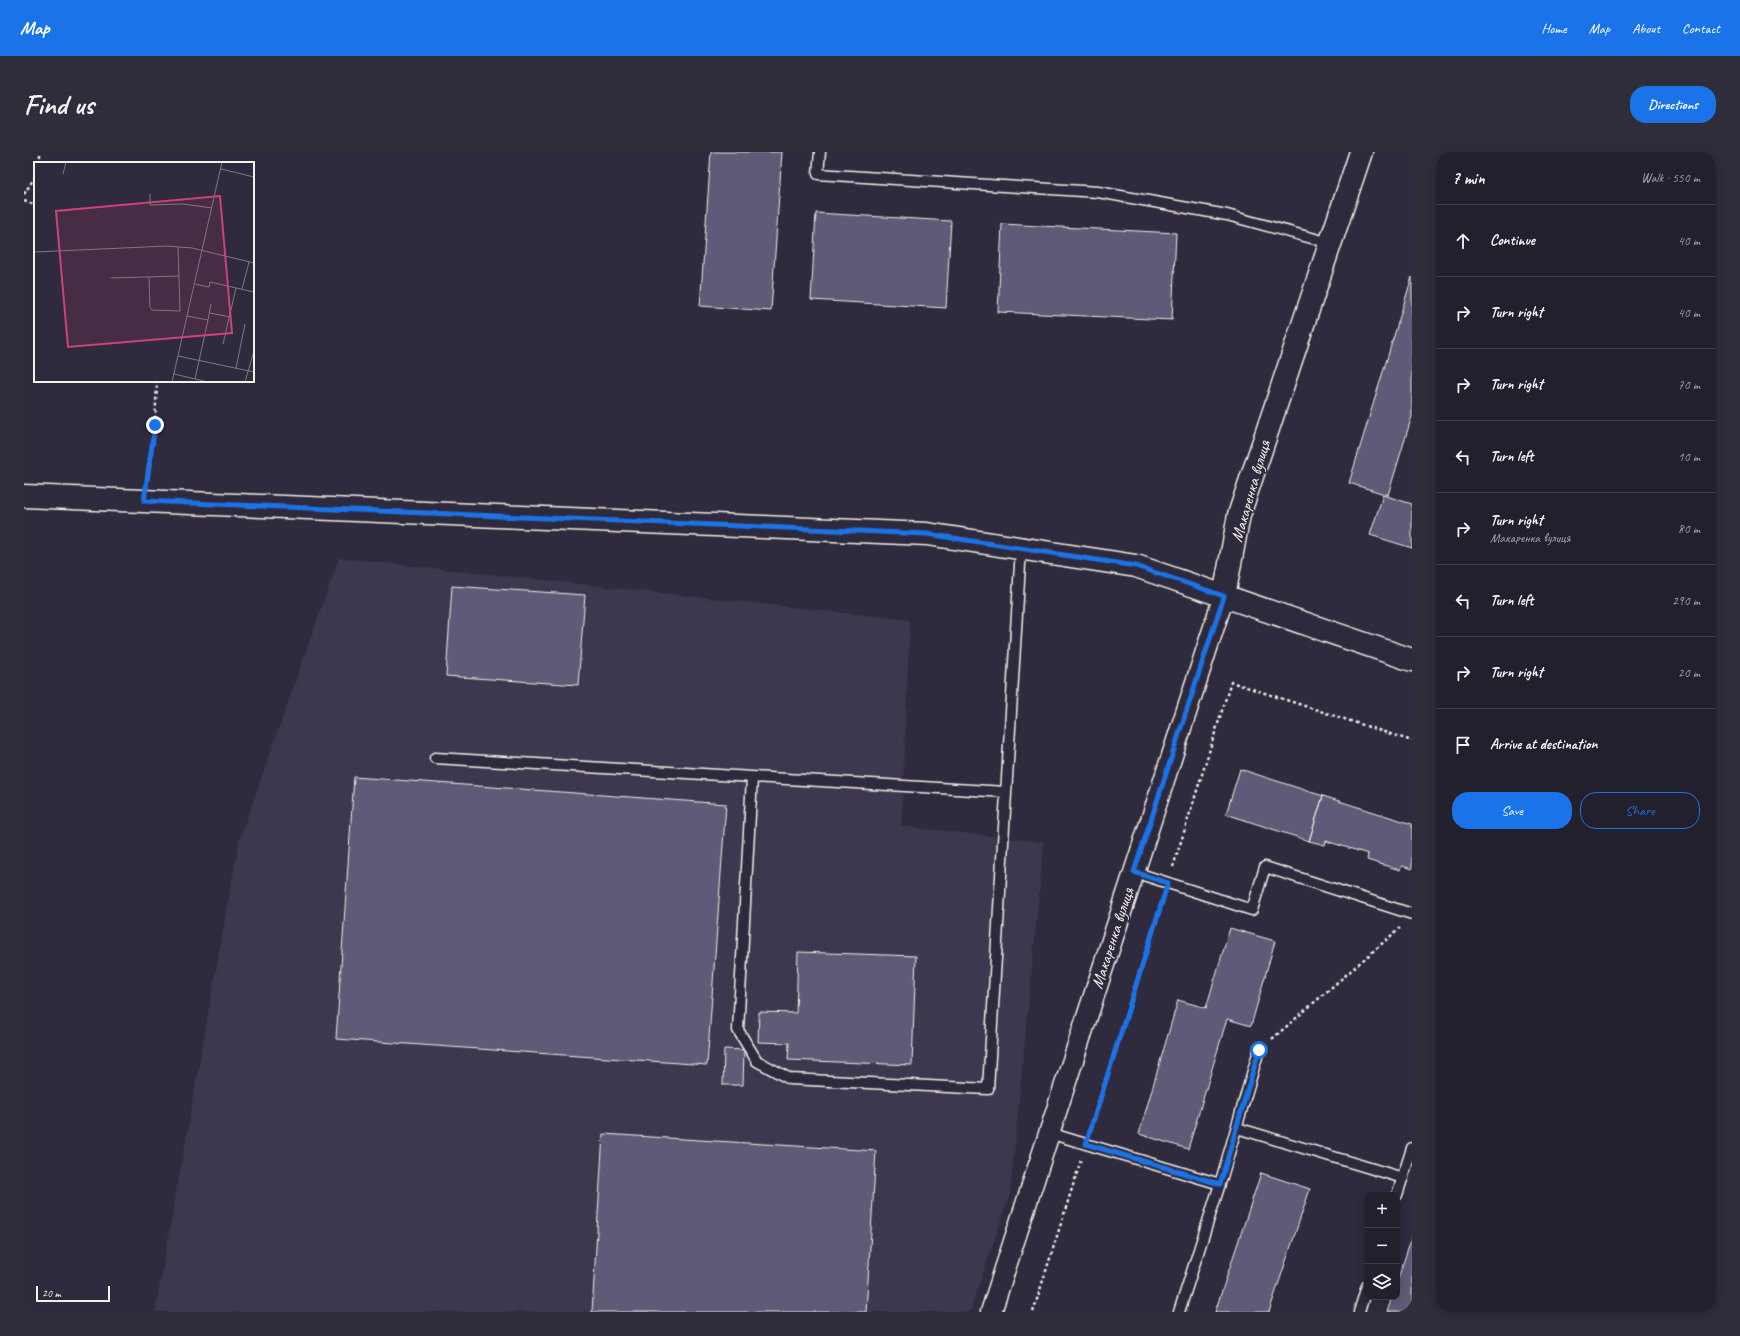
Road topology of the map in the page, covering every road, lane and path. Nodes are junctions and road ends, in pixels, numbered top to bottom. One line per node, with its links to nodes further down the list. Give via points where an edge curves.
1 (820, 152): 7 (lane, via 818,174 1098,192 1227,215)
2 (1361, 152): 7 (main road, Макаренка вулиця)
3 (34, 179): 4 (path)
4 (24, 194)
5 (24, 201): 6 (path)
6 (34, 205)
7 (1330, 243): 12 (main road, Макаренка вулиця, via 1239,515)
8 (157, 382): 10 (path, via 155,425)
9 (24, 496): 10 (main road)
10 (144, 501): 11 (main road, via 927,534)
11 (1020, 548): 12 (main road, via 1136,566); 17 (lane)
12 (1224, 596): 13 (main road); 18 (street, Макаренка вулиця)
13 (1412, 660)
14 (1412, 740): 19 (path, via 1231,682)
15 (435, 758): 16 (lane)
16 (752, 778): 17 (lane); 17 (lane, via 738,1030 757,1061 790,1079 988,1089)
17 (1006, 792)
18 (1134, 872): 19 (lane); 24 (street, Макаренка вулиця)
19 (1168, 883): 20 (lane, via 1252,910 1265,867); 25 (path)
20 (1412, 914)
21 (1400, 928): 22 (path)
22 (1259, 1050): 23 (lane)
23 (1237, 1128): 27 (lane); 28 (lane)
24 (1049, 1133): 25 (lane); 31 (street, Макаренка вулиця)
25 (1086, 1144): 28 (lane); 32 (path)
26 (1412, 1148): 27 (lane)
27 (1402, 1178): 29 (lane)
28 (1220, 1184): 33 (lane)
29 (1398, 1192)
30 (1364, 1296): 34 (lane)
31 (991, 1312)
32 (1033, 1312)
33 (1179, 1312)
34 (1359, 1312)

